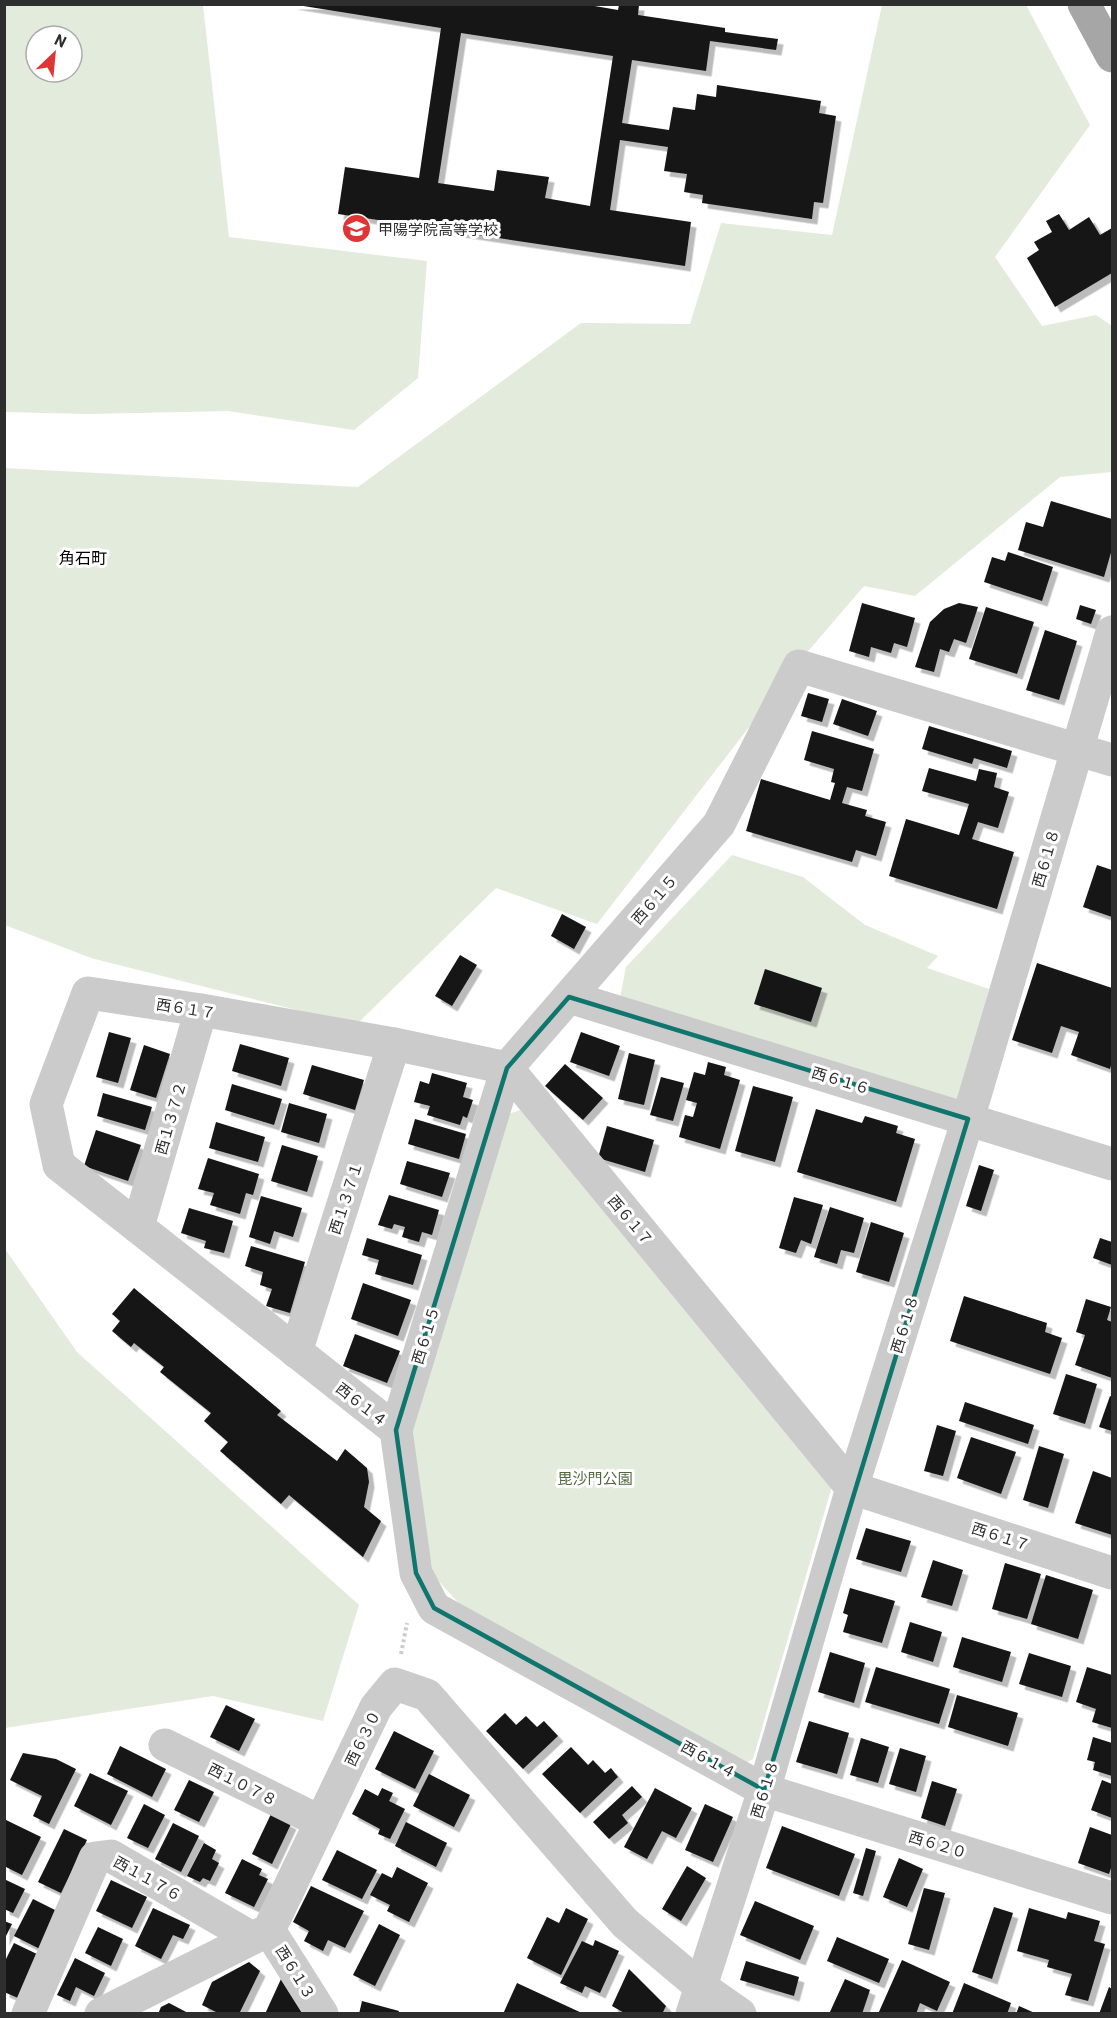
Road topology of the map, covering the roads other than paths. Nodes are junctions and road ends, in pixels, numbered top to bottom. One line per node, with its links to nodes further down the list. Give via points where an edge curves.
1 (1084, 4): 2 (main road)
2 (1113, 56)
3 (1113, 632): 4 (street, 西６１８)
4 (1077, 749): 5 (street, 西６１５); 7 (street, 西６１５, via 799,666 719,824); 11 (street, 西６１８)
5 (1113, 760)
6 (88, 993): 8 (street, 西６１７); 13 (street, 西６１４, via 46,1104 50,1125 59,1165)
7 (569, 997): 10 (street, 西６１５); 11 (street, 西６１６)
8 (201, 1010): 9 (street, 西６１７); 13 (street, 西１３７２)
9 (394, 1044): 10 (street, 西６１７); 14 (street, 西１３７１)
10 (507, 1068): 15 (street, 西６１５); 16 (street, 西６１７)
11 (968, 1119): 12 (street, 西６１６); 16 (street, 西６１８)
12 (1113, 1164)
13 (138, 1227): 14 (street, 西６１４)
14 (296, 1352): 15 (street, 西６１４)
15 (396, 1430): 19 (street, 西６１４, via 417,1573 434,1608)
16 (852, 1488): 17 (street, 西６１７); 19 (street, 西６１８)
17 (1113, 1573)
18 (165, 1745): 20 (street, 西１０７８)
19 (764, 1790): 21 (street, 西６２０); 23 (street, 西６１８)
20 (321, 1822): 22 (street, 西６３０); 23 (street, 西６３０, via 376,1707 395,1684 427,1695)
21 (1113, 1898)
22 (261, 1934): 24 (street, 西１１７６, via 111,1856 95,1858); 25 (street); 26 (street, 西６１３)
23 (696, 2000): 27 (street)
24 (28, 2013)
25 (101, 2013)
26 (322, 2013)
27 (740, 2013)

